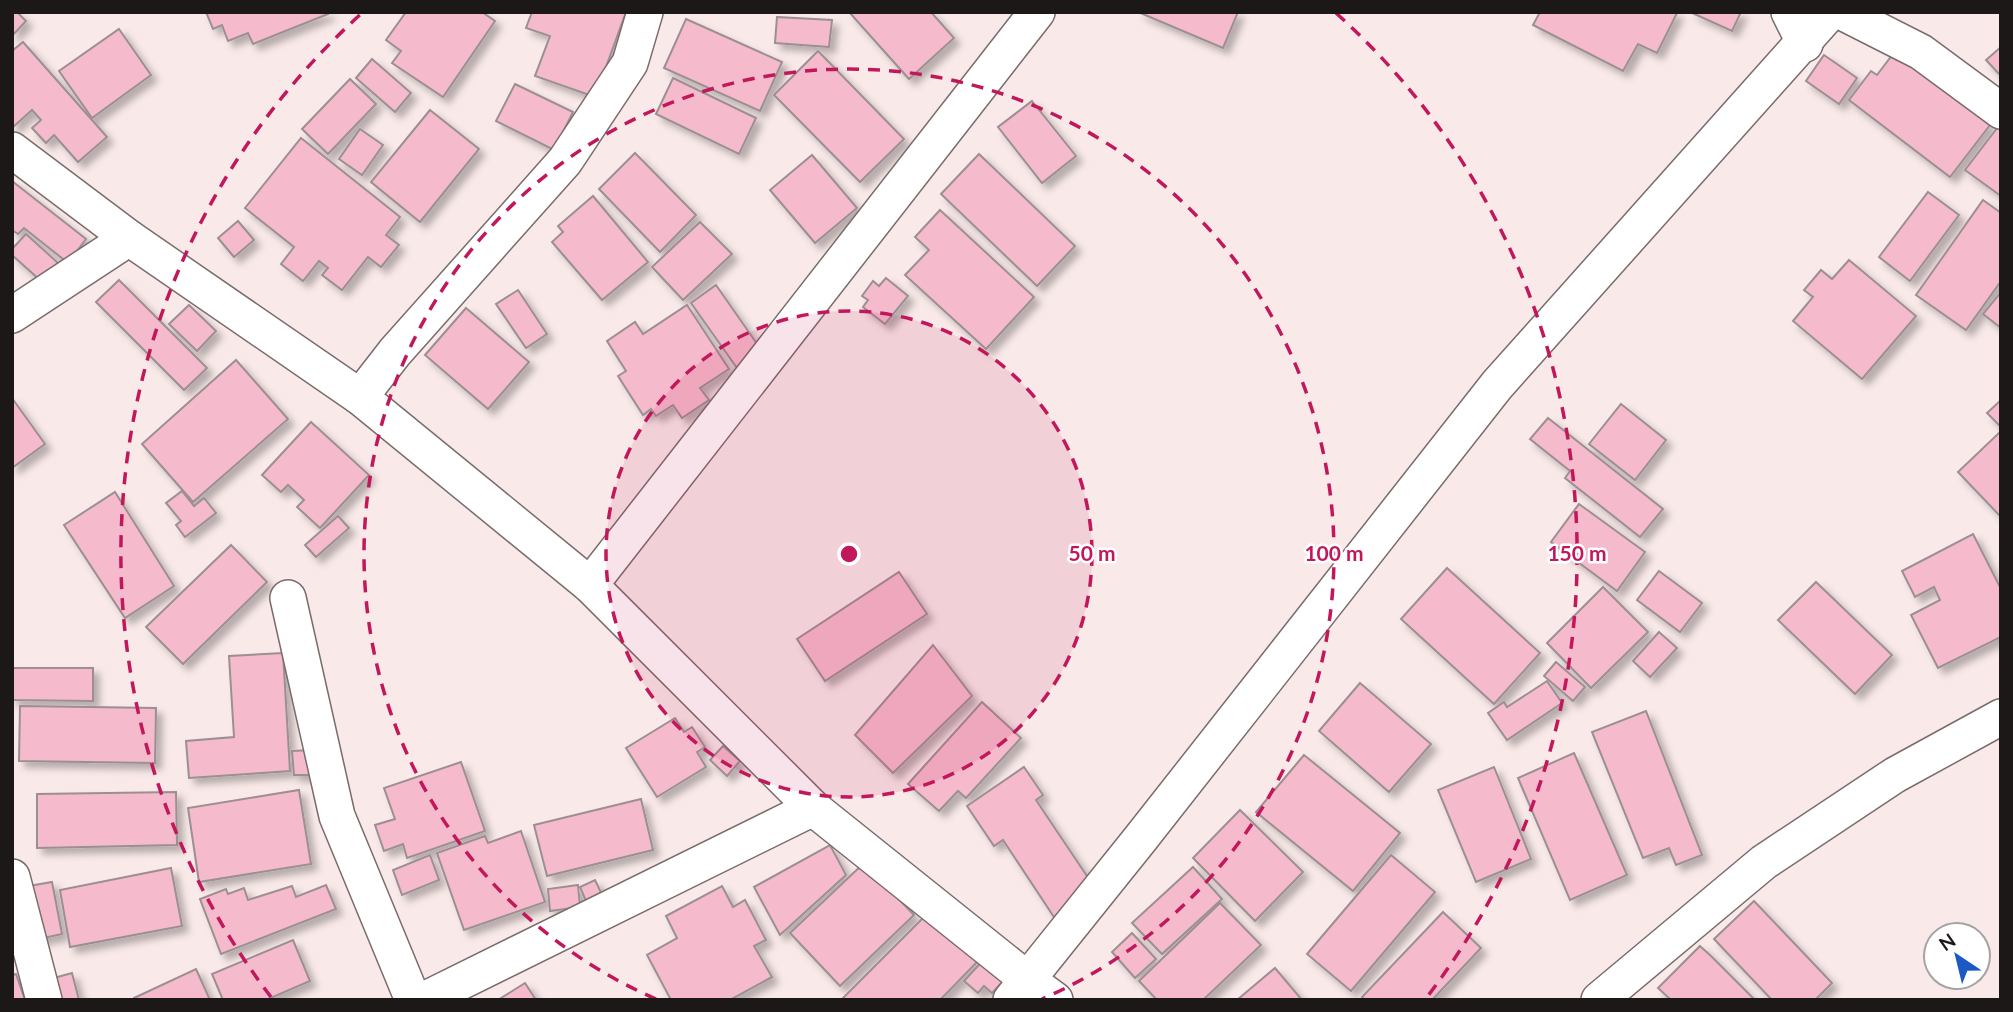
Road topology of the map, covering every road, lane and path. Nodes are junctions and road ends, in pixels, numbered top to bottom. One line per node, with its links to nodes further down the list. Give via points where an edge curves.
1 (645, 12): 11 (street, via 630,63 565,161)
2 (1037, 12): 12 (street)
3 (1789, 12): 6 (street)
4 (1830, 12): 6 (street)
5 (1842, 12): 7 (street, via 1921,52)
6 (1805, 44): 17 (street, via 1497,385)
7 (2001, 111)
8 (12, 150): 9 (street)
9 (129, 238): 10 (street); 11 (street)
10 (12, 314)
11 (360, 397): 12 (street)
12 (590, 584): 15 (street)
13 (288, 598): 19 (street, via 337,816)
14 (2001, 717): 21 (street, via 1895,775 1764,862)
15 (813, 808): 17 (street); 20 (street)
16 (12, 877): 18 (street)
17 (1031, 993)
18 (44, 1000)
19 (413, 1000)
20 (424, 1000)
21 (1599, 1000)

